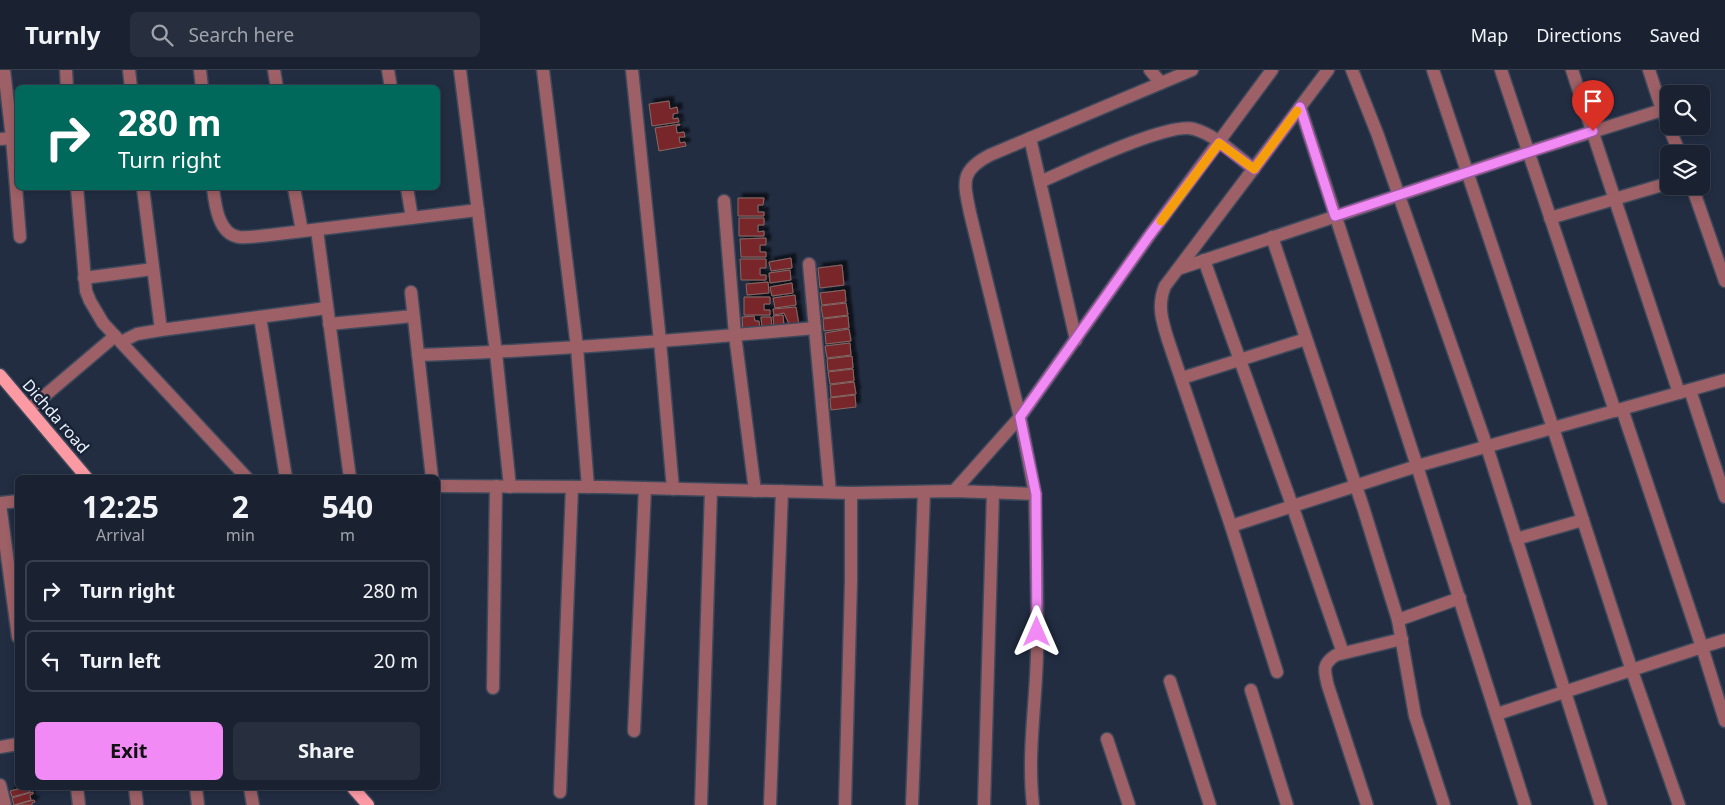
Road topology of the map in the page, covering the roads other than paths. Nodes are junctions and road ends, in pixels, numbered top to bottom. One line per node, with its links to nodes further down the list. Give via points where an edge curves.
1 (4, 70): 29 (street)
2 (66, 70): 20 (street)
3 (128, 70): 21 (street)
4 (200, 70): 22 (street)
5 (274, 70): 23 (street)
6 (388, 70): 24 (street)
7 (460, 70): 48 (street)
8 (543, 70): 74 (street)
9 (632, 70): 73 (street)
10 (1150, 70): 19 (street)
11 (1192, 70): 19 (street)
12 (1272, 70): 31 (street)
13 (1328, 70): 26 (street)
14 (1352, 70): 44 (street)
15 (1434, 70): 34 (street)
16 (1501, 70): 32 (street)
17 (1572, 70): 28 (street)
18 (1648, 70): 25 (street)
19 (1161, 83): 30 (street)
20 (67, 85)
21 (130, 85)
22 (202, 85)
23 (276, 85)
24 (390, 85)
25 (1660, 104)
26 (1300, 107): 33 (street); 49 (street)
27 (1660, 111): 28 (street)
28 (1593, 131): 32 (street); 46 (street)
29 (10, 138): 37 (street)
30 (1030, 138): 35 (street); 84 (street, via 978,161 969,170 966,180 970,213)
31 (1219, 143): 33 (street); 35 (street, via 1192,128 1170,129); 72 (street)
32 (1528, 152): 34 (street); 51 (street)
33 (1254, 169): 59 (street)
34 (1468, 173): 44 (street); 85 (street)
35 (1040, 182): 72 (street)
36 (1660, 186): 46 (street)
37 (15, 188)
38 (15, 190): 54 (street)
39 (77, 190): 60 (street)
40 (143, 190): 58 (street)
41 (214, 190): 53 (street, via 220,220 231,234 248,237)
42 (294, 190): 53 (street)
43 (407, 190): 50 (street)
44 (1398, 195): 49 (street); 86 (street)
45 (1695, 195): 61 (street)
46 (1615, 199): 51 (street); 81 (street)
47 (724, 201): 69 (street)
48 (478, 210): 50 (street); 75 (street)
49 (1335, 216): 55 (street); 87 (street)
50 (412, 218): 52 (street)
51 (1550, 218): 83 (street)
52 (317, 230): 53 (street); 63 (street)
53 (302, 231)
54 (20, 237)
55 (1272, 237): 56 (street); 71 (street)
56 (1204, 260): 59 (street); 77 (street)
57 (809, 264): 67 (street)
58 (154, 269): 60 (street); 68 (street)
59 (1178, 269): 79 (street, via 1165,286 1160,307)
60 (84, 278): 70 (street, via 90,301 103,323)
61 (1725, 281)
62 (411, 292): 64 (street)
63 (327, 308): 65 (street); 66 (street)
64 (413, 316): 66 (street); 76 (street)
65 (260, 317): 68 (street); 90 (street)
66 (329, 324): 91 (street)
67 (815, 328): 69 (street); 105 (street)
68 (161, 330): 70 (street)
69 (736, 335): 73 (street); 102 (street)
70 (118, 339): 82 (street); 89 (street)
71 (1306, 339): 77 (street); 96 (street)
72 (1076, 340): 84 (street)
73 (660, 341): 74 (street); 100 (street)
74 (577, 347): 75 (street); 98 (street)
75 (496, 353): 76 (street); 95 (street)
76 (418, 355): 92 (street)
77 (1240, 360): 79 (street); 113 (street)
78 (0, 375): 82 (main road, Dichda road)
79 (1182, 378): 115 (street)
80 (1725, 380): 81 (street)
81 (1685, 391): 83 (street); 110 (street)
82 (29, 409): 88 (main road, Dichda road)
83 (1619, 410): 85 (street); 122 (street)
84 (1020, 417): 103 (street); 109 (street)
85 (1553, 428): 86 (street); 114 (street)
86 (1487, 447): 87 (street); 116 (street)
87 (1417, 466): 96 (street); 117 (street)
88 (84, 475)
89 (244, 475)
90 (286, 475)
91 (350, 475)
92 (432, 475)
93 (440, 486): 94 (street)
94 (496, 486): 95 (street); 127 (street)
95 (510, 486): 97 (street)
96 (1356, 486): 113 (street); 119 (street)
97 (572, 487): 98 (street); 142 (street)
98 (588, 487): 99 (street)
99 (645, 488): 100 (street); 132 (street)
100 (673, 489): 101 (street)
101 (711, 490): 102 (street); 149 (street)
102 (755, 491): 104 (street)
103 (954, 491): 106 (street); 107 (street)
104 (782, 492): 105 (street); 150 (street)
105 (830, 492): 108 (street)
106 (924, 492): 108 (street); 152 (street)
107 (993, 492): 109 (street); 153 (street)
108 (850, 493): 151 (street)
109 (1036, 494): 154 (street, via 1037,652 1030,752)
110 (1725, 497)
111 (15, 501): 112 (street)
112 (0, 503): 118 (street)
113 (1292, 506): 115 (street); 123 (street)
114 (1583, 520): 116 (street); 124 (street)
115 (1231, 526): 125 (street)
116 (1516, 539): 129 (street)
117 (1460, 598): 119 (street); 130 (street)
118 (15, 615)
119 (1398, 620): 120 (street)
120 (1402, 639): 123 (street); 159 (street, via 1415,716)
121 (1725, 640): 122 (street)
122 (1702, 647): 124 (street); 131 (street)
123 (1343, 653): 158 (street, via 1329,660 1325,676)
124 (1632, 671): 129 (street); 162 (street)
125 (1277, 672)
126 (1170, 681): 156 (street)
127 (493, 688)
128 (1251, 690): 157 (street)
129 (1565, 693): 130 (street); 161 (street)
130 (1497, 714): 160 (street)
131 (1725, 721)
132 (634, 731)
133 (1108, 740): 155 (street)
134 (15, 744): 135 (street)
135 (0, 746)
136 (0, 785): 143 (street)
137 (77, 790): 144 (street)
138 (135, 790): 145 (street)
139 (196, 790): 146 (street)
140 (250, 790): 147 (street)
141 (356, 790): 148 (main road)
142 (560, 792)
143 (5, 805)
144 (79, 805)
145 (137, 805)
146 (198, 805)
147 (253, 805)
148 (368, 805)
149 (701, 805)
150 (770, 805)
151 (845, 805)
152 (912, 805)
153 (984, 805)
154 (1033, 805)
155 (1129, 805)
156 (1210, 805)
157 (1287, 805)
158 (1367, 805)
159 (1444, 805)
160 (1525, 805)
161 (1601, 805)
162 (1679, 805)

